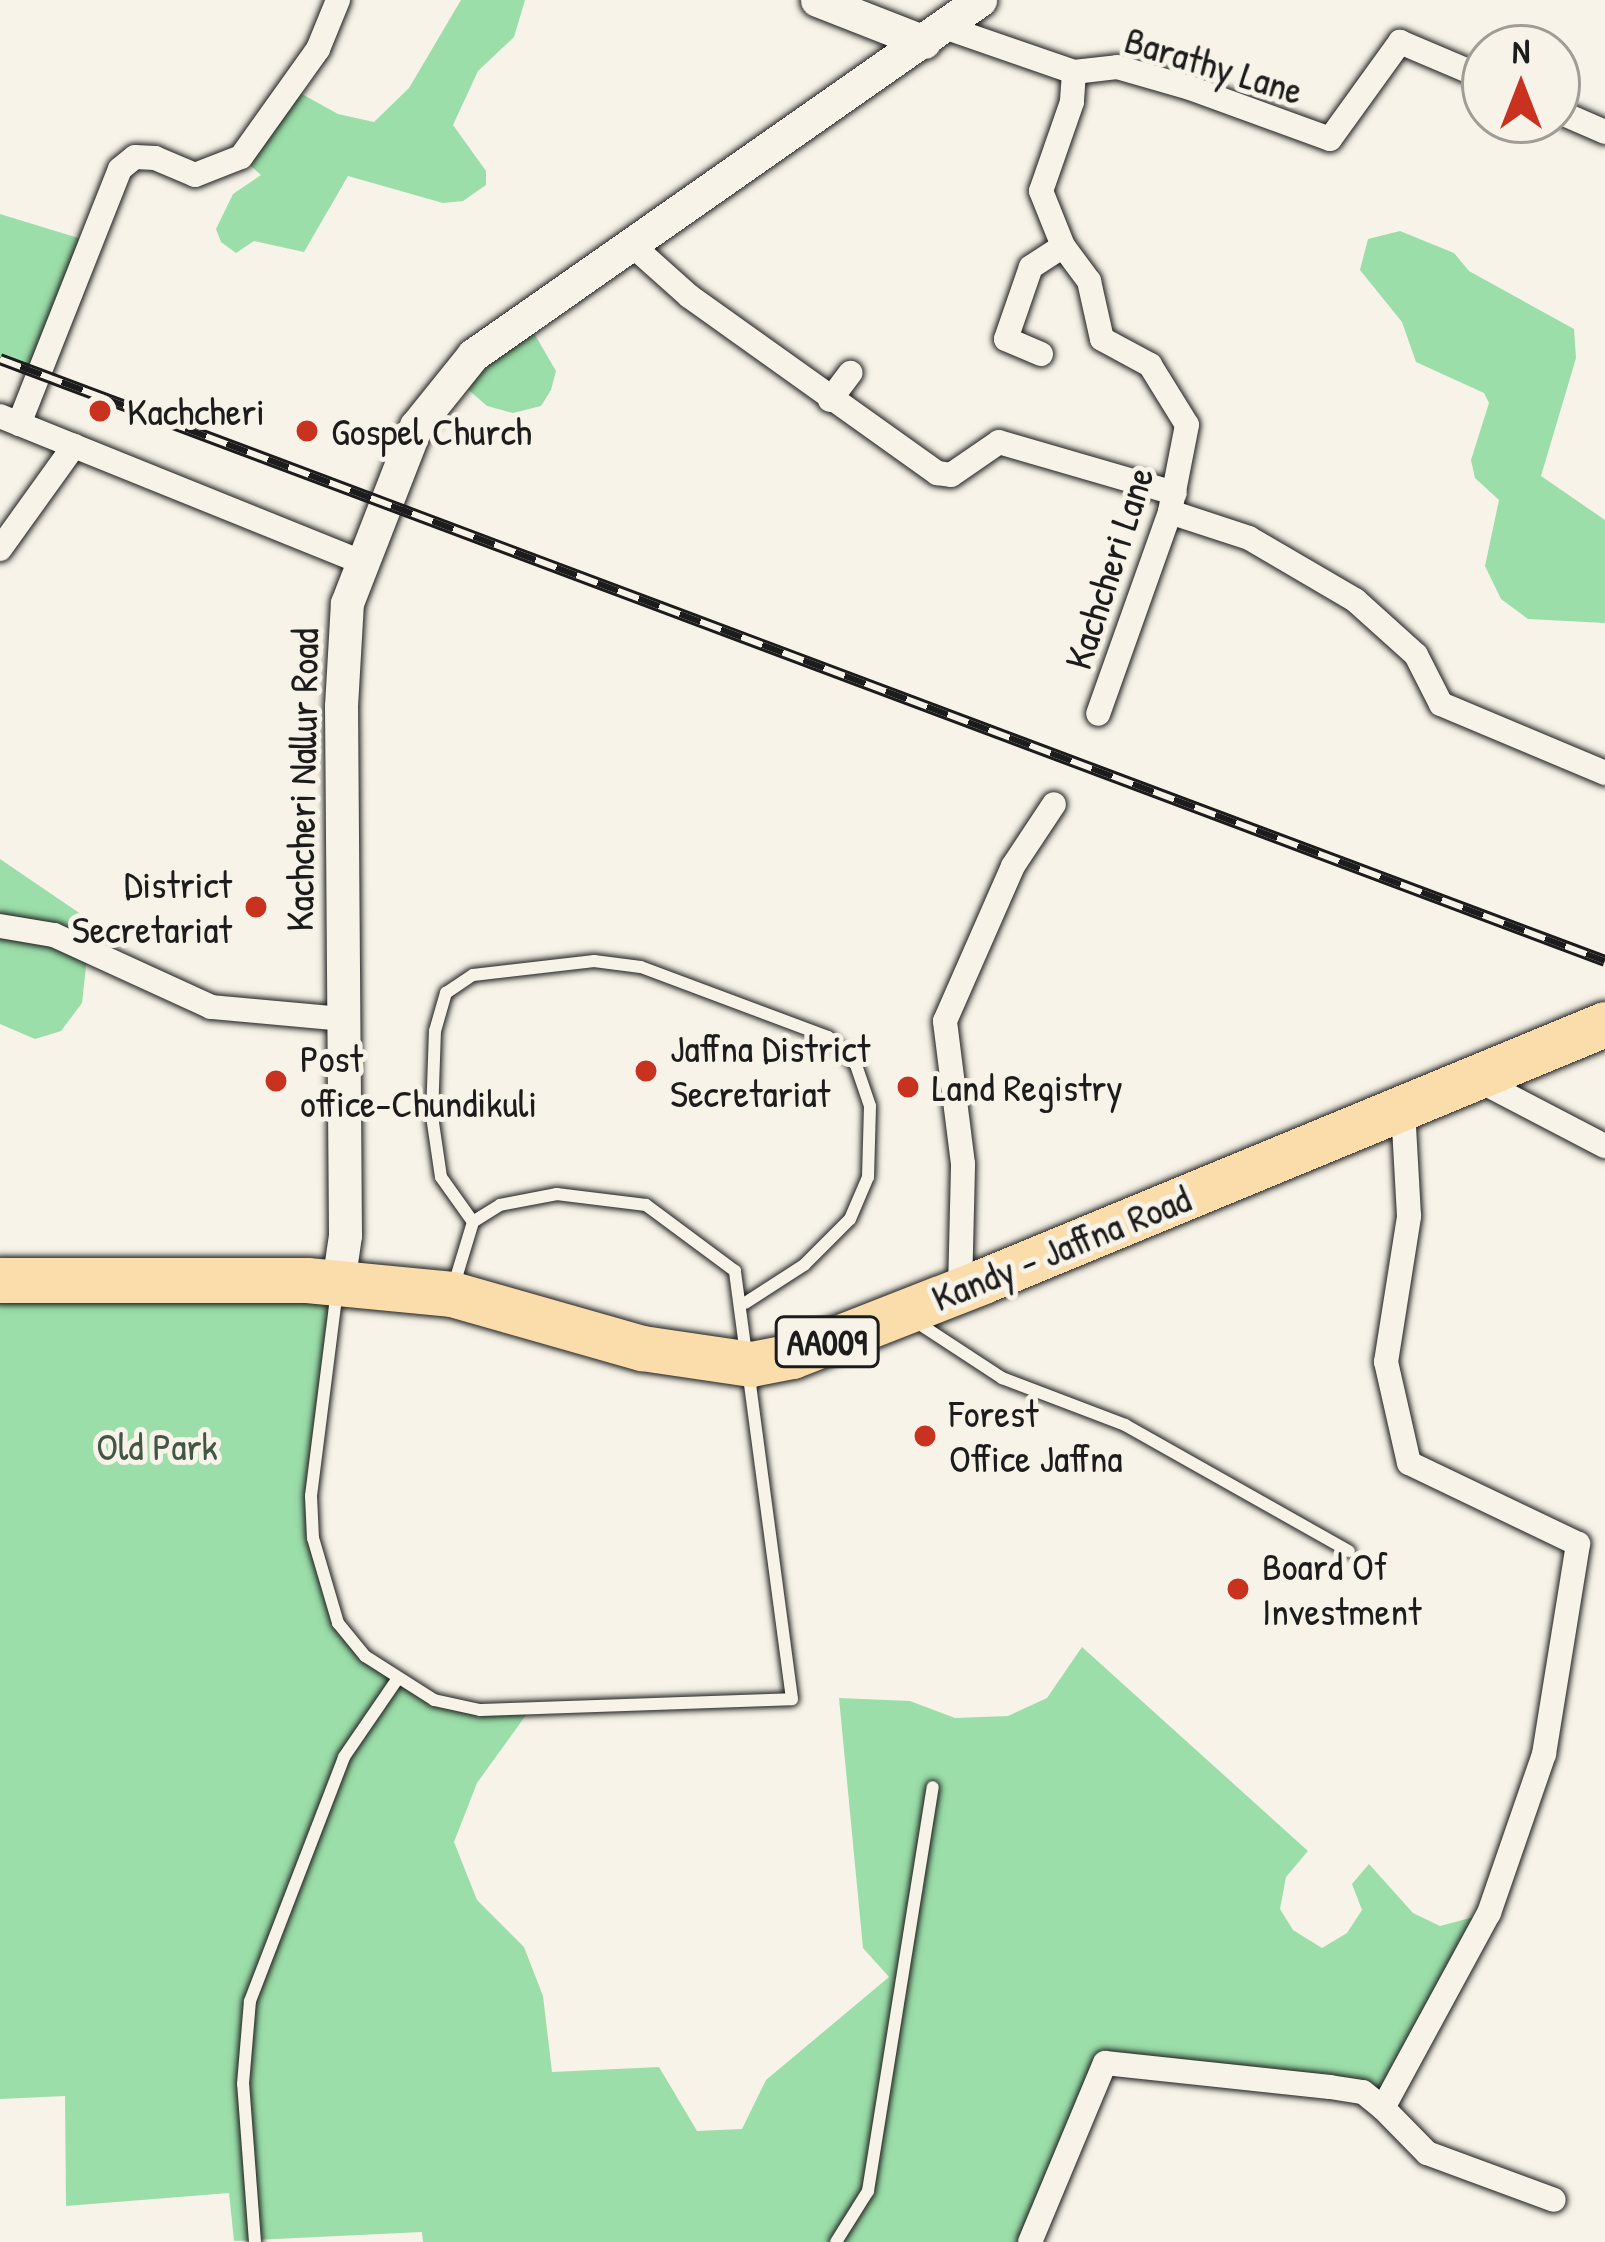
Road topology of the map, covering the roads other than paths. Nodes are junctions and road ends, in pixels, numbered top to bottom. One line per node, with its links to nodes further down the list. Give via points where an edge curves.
1 (338, 0): 12 (street, via 318,49 241,157 195,175 155,158 135,157 120,169)
2 (817, 0): 4 (street)
3 (980, 0): 4 (street, Kachcheri Nallur Road)
4 (934, 34): 6 (street, Barathy Lane); 7 (street, Kachcheri Nallur Road)
5 (1461, 68): 6 (street, Barathy Lane, via 1400,42 1330,139 1117,67)
6 (1074, 72): 8 (street, Kachcheri Lane, via 1072,102 1041,191)
7 (632, 245): 11 (street); 16 (street, Kachcheri Nallur Road, via 454,376 416,426)
8 (1063, 246): 9 (street, via 1031,267 1006,339); 14 (street, Kachcheri Lane, via 1089,281 1102,339 1150,365 1187,425)
9 (1041, 354)
10 (850, 373): 11 (street)
11 (830, 400): 14 (street, via 937,473 951,475 999,442)
12 (10, 420): 13 (street)
13 (74, 446): 15 (street); 16 (street)
14 (1173, 502): 17 (street, Kachcheri Lane); 18 (street, via 1355,600 1415,656 1441,704)
15 (0, 549)
16 (358, 561): 21 (street, Kachcheri Nallur Road, via 341,706)
17 (1098, 714)
18 (1605, 773)
19 (1054, 804): 29 (street, via 1013,866 945,1021 962,1164)
20 (0, 926): 21 (street, via 54,935 211,1007)
21 (343, 1018): 28 (street, Kachcheri Nallur Road, via 345,1235)
22 (1605, 1024): 23 (highway, Kandy - Jaffna Road / AA009)
23 (1478, 1080): 24 (highway, Kandy - Jaffna Road / AA009); 25 (street)
24 (1402, 1107): 29 (highway, Kandy - Jaffna Road / AA009); 37 (street, via 1409,1216 1386,1362 1409,1462 1578,1544 1544,1754 1489,1913)
25 (1605, 1146)
26 (473, 1222): 30 (lane); 31 (lane, via 500,1205 557,1194 646,1205 713,1248 735,1271); 31 (lane, via 441,1177 433,1116 446,993 473,975 594,961 641,967 828,1037 856,1065 870,1106 868,1177 850,1219 804,1265)
27 (0, 1280): 28 (highway, Kandy - Jaffna Road / AA009)
28 (338, 1283): 30 (highway, Kandy - Jaffna Road / AA009); 35 (lane, via 310,1496 313,1538 338,1623)
29 (960, 1290): 32 (highway, Kandy - Jaffna Road / AA009)
30 (452, 1294): 33 (highway, Kandy - Jaffna Road / AA009, via 642,1348)
31 (745, 1303): 33 (lane)
32 (902, 1313): 33 (highway, Kandy - Jaffna Road / AA009); 34 (lane, via 1002,1378 1125,1425)
33 (751, 1364): 35 (lane, via 792,1699 480,1710)
34 (1349, 1551)
35 (396, 1681): 39 (lane, via 344,1757 250,2001 243,2084)
36 (933, 1787): 40 (lane, via 868,2191)
37 (1383, 2108): 38 (street, via 1427,2152); 41 (street, via 1363,2092 1330,2086 1105,2063)
38 (1554, 2200)
39 (255, 2242)
40 (836, 2242)
41 (1030, 2242)

